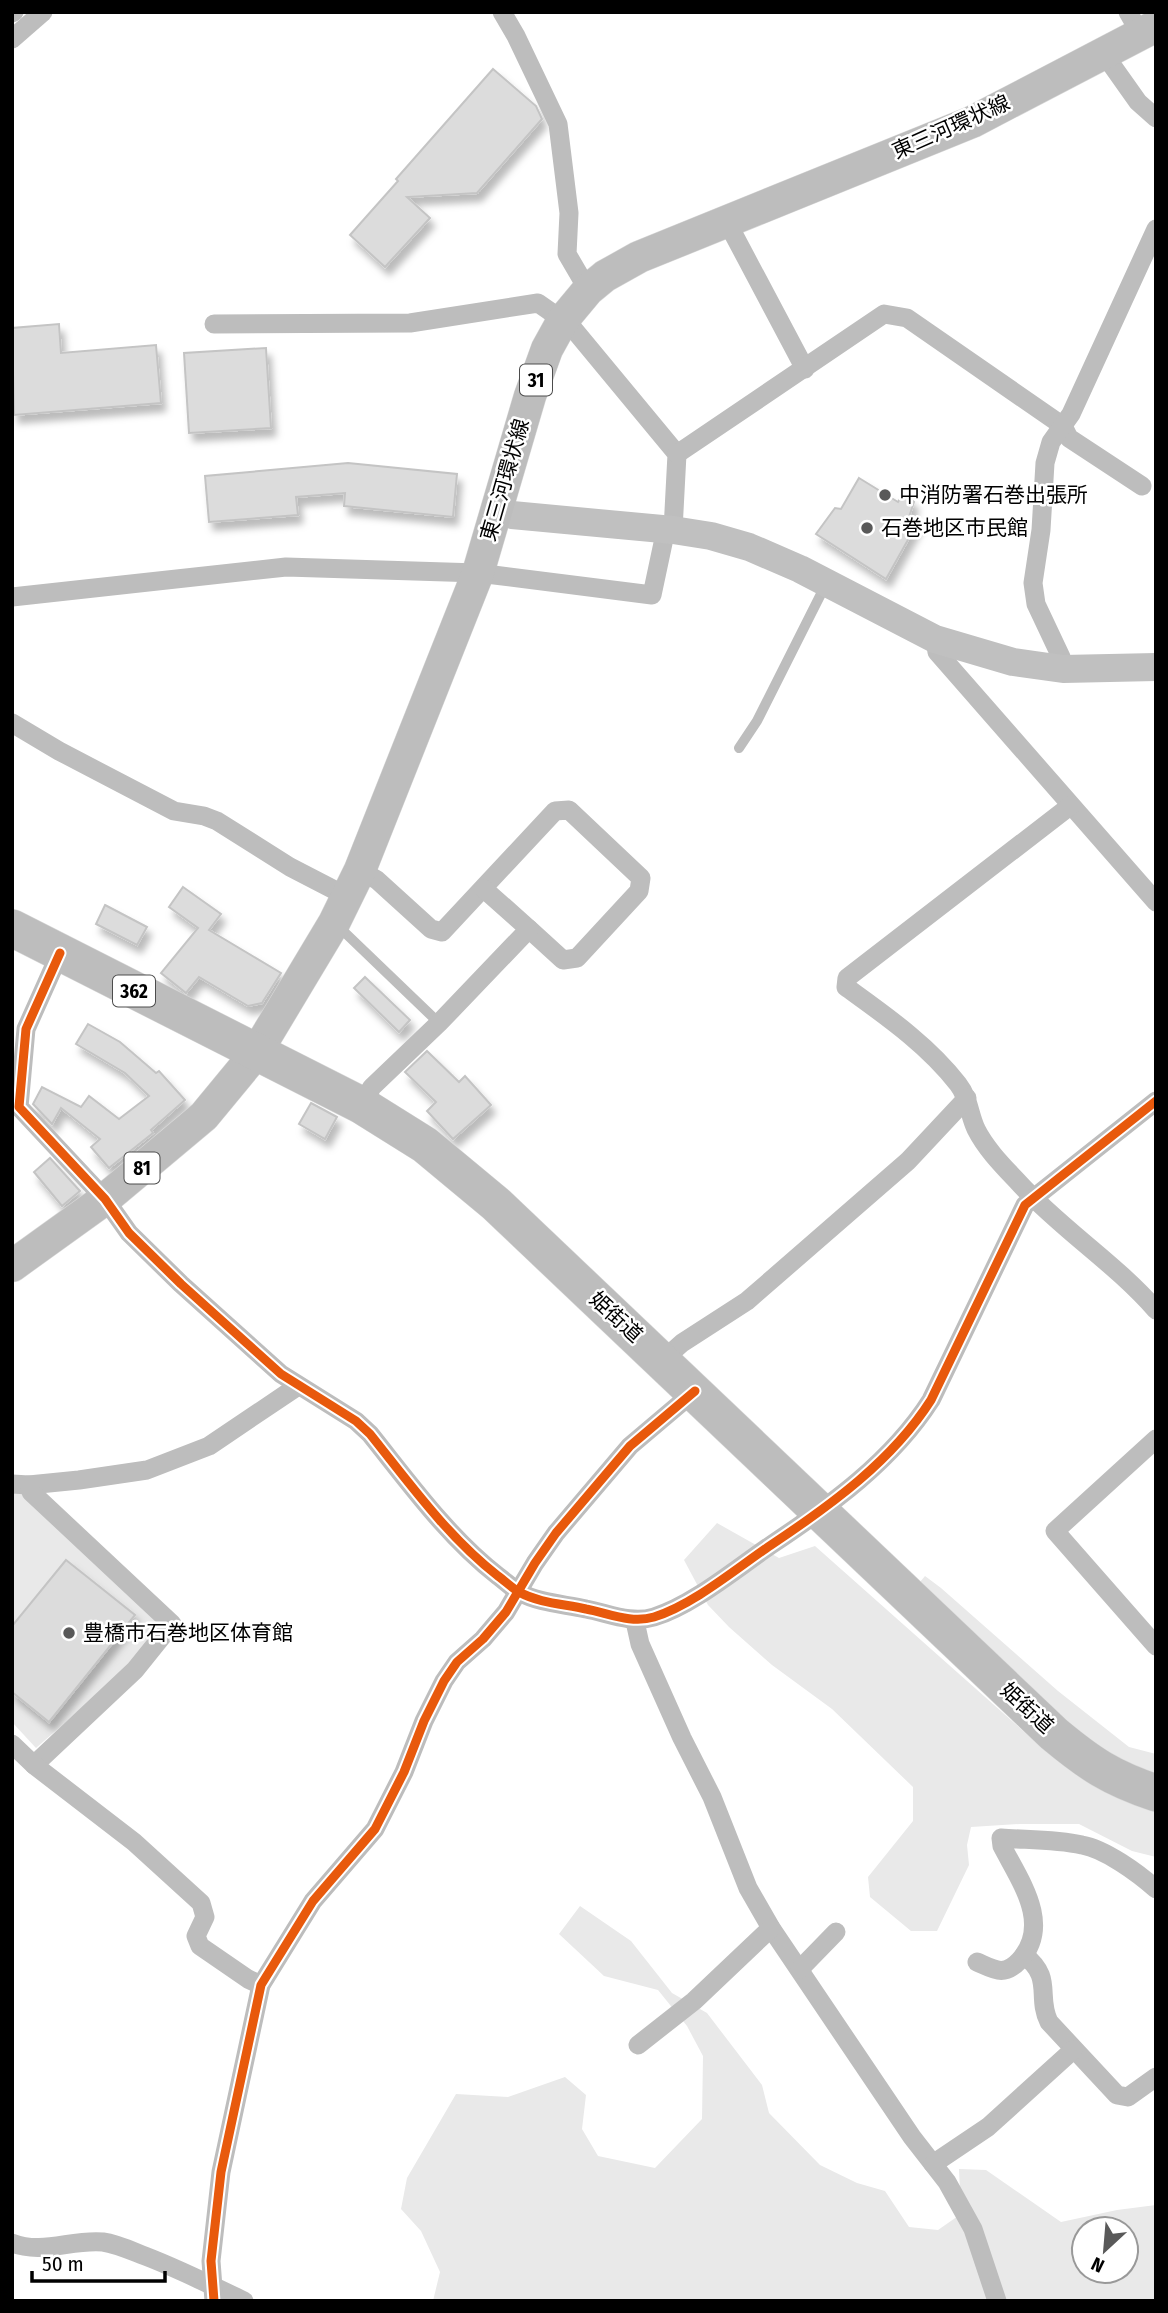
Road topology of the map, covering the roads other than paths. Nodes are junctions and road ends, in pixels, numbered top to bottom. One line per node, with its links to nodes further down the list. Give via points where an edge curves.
1 (43, 12): 4 (street)
2 (502, 12): 9 (street, via 558,124 569,212 567,254)
3 (1141, 24): 5 (main road, 東三河環状線 / 31)
4 (12, 40)
5 (1104, 54): 6 (street, via 1138,102); 7 (main road, 東三河環状線 / 31, via 972,122)
6 (1156, 118)
7 (726, 220): 9 (main road, 東三河環状線 / 31, via 639,257); 12 (street)
8 (1156, 229): 13 (street)
9 (588, 290): 10 (main road, 東三河環状線 / 31)
10 (563, 320): 11 (street, via 538,303 410,323); 14 (street); 16 (main road, 東三河環状線 / 31, via 530,396)
11 (214, 324)
12 (805, 369): 13 (street, via 884,314 895,314); 14 (street)
13 (1063, 426): 15 (street, via 1069,438); 23 (street, via 1051,442 1045,463 1033,583 1035,604)
14 (677, 454): 17 (street)
15 (1142, 486)
16 (496, 510): 17 (street); 18 (main road, 東三河環状線 / 31)
17 (669, 530): 18 (street, via 652,595); 19 (street, via 749,547)
18 (478, 573): 20 (street, via 286,567); 28 (main road, 東三河環状線 / 31)
19 (827, 583): 21 (street); 25 (lane)
20 (12, 597)
21 (935, 639): 23 (street, via 1013,662); 26 (street, via 937,652)
22 (1156, 667): 23 (street)
23 (1063, 669)
24 (12, 723): 28 (street, via 174,811 217,821)
25 (739, 748)
26 (1070, 806): 29 (street); 35 (street, via 847,978 846,987 919,1044)
27 (484, 889): 28 (street, via 442,932 432,929 377,880); 31 (street); 31 (street, via 555,811 569,810 641,878 639,891 577,958 563,960)
28 (347, 896): 33 (lane); 34 (main road, 東三河環状線 / 31)
29 (1156, 902)
30 (12, 928): 32 (highway, 姫街道 / 362)
31 (529, 929): 33 (street)
32 (60, 953): 34 (highway, 姫街道 / 362); 39 (street, via 26,1029 19,1107)
33 (439, 1023): 37 (street, via 372,1087)
34 (256, 1053): 37 (highway, 姫街道 / 362); 39 (main road, 81, via 204,1116)
35 (967, 1098): 38 (street, via 986,1146); 42 (street, via 908,1161 747,1301)
36 (1156, 1101): 38 (street)
37 (361, 1105): 42 (highway, 姫街道 / 362, via 425,1144)
38 (1032, 1197): 41 (street); 47 (street, via 916,1423)
39 (104, 1199): 40 (main road, 81); 43 (street, via 129,1233 181,1284)
40 (12, 1266)
41 (1156, 1310)
42 (663, 1360): 44 (highway, 姫街道 / 362)
43 (298, 1386): 46 (street, via 209,1446 147,1470); 48 (street, via 370,1434 450,1532)
44 (695, 1391): 47 (highway, 姫街道 / 362); 48 (street, via 630,1446 556,1533)
45 (1156, 1439): 50 (street, via 1055,1531)
46 (20, 1484): 52 (street, via 172,1624 135,1670)
47 (821, 1511): 49 (street, via 698,1595 655,1617); 53 (highway, 姫街道 / 362, via 1054,1734 1092,1765)
48 (519, 1592): 49 (street); 60 (street, via 444,1681 375,1829 313,1901)
49 (637, 1620): 55 (street, via 640,1644 712,1797 733,1856)
50 (1156, 1646)
51 (12, 1744): 52 (street)
52 (34, 1765): 60 (street, via 134,1842 201,1903 205,1917 196,1936 200,1946)
53 (1156, 1793)
54 (1156, 1889): 57 (street, via 1085,1845 1001,1838 1034,1917 1035,1932)
55 (771, 1928): 59 (street); 61 (street)
56 (836, 1932): 59 (street)
57 (1024, 1955): 58 (street, via 1012,1969 998,1971); 62 (street, via 1042,1977 1043,2009 1049,2022)
58 (977, 1962)
59 (800, 1969): 64 (street)
60 (261, 1985): 66 (street, via 221,2172 211,2261)
61 (638, 2045)
62 (1073, 2050): 63 (street, via 1117,2095 1128,2097); 64 (street, via 988,2127)
63 (1156, 2077)
64 (933, 2164): 68 (street, via 973,2229)
65 (12, 2243): 66 (street, via 40,2249 106,2242 177,2269)
66 (214, 2293): 67 (street)
67 (244, 2301)
68 (997, 2301)

